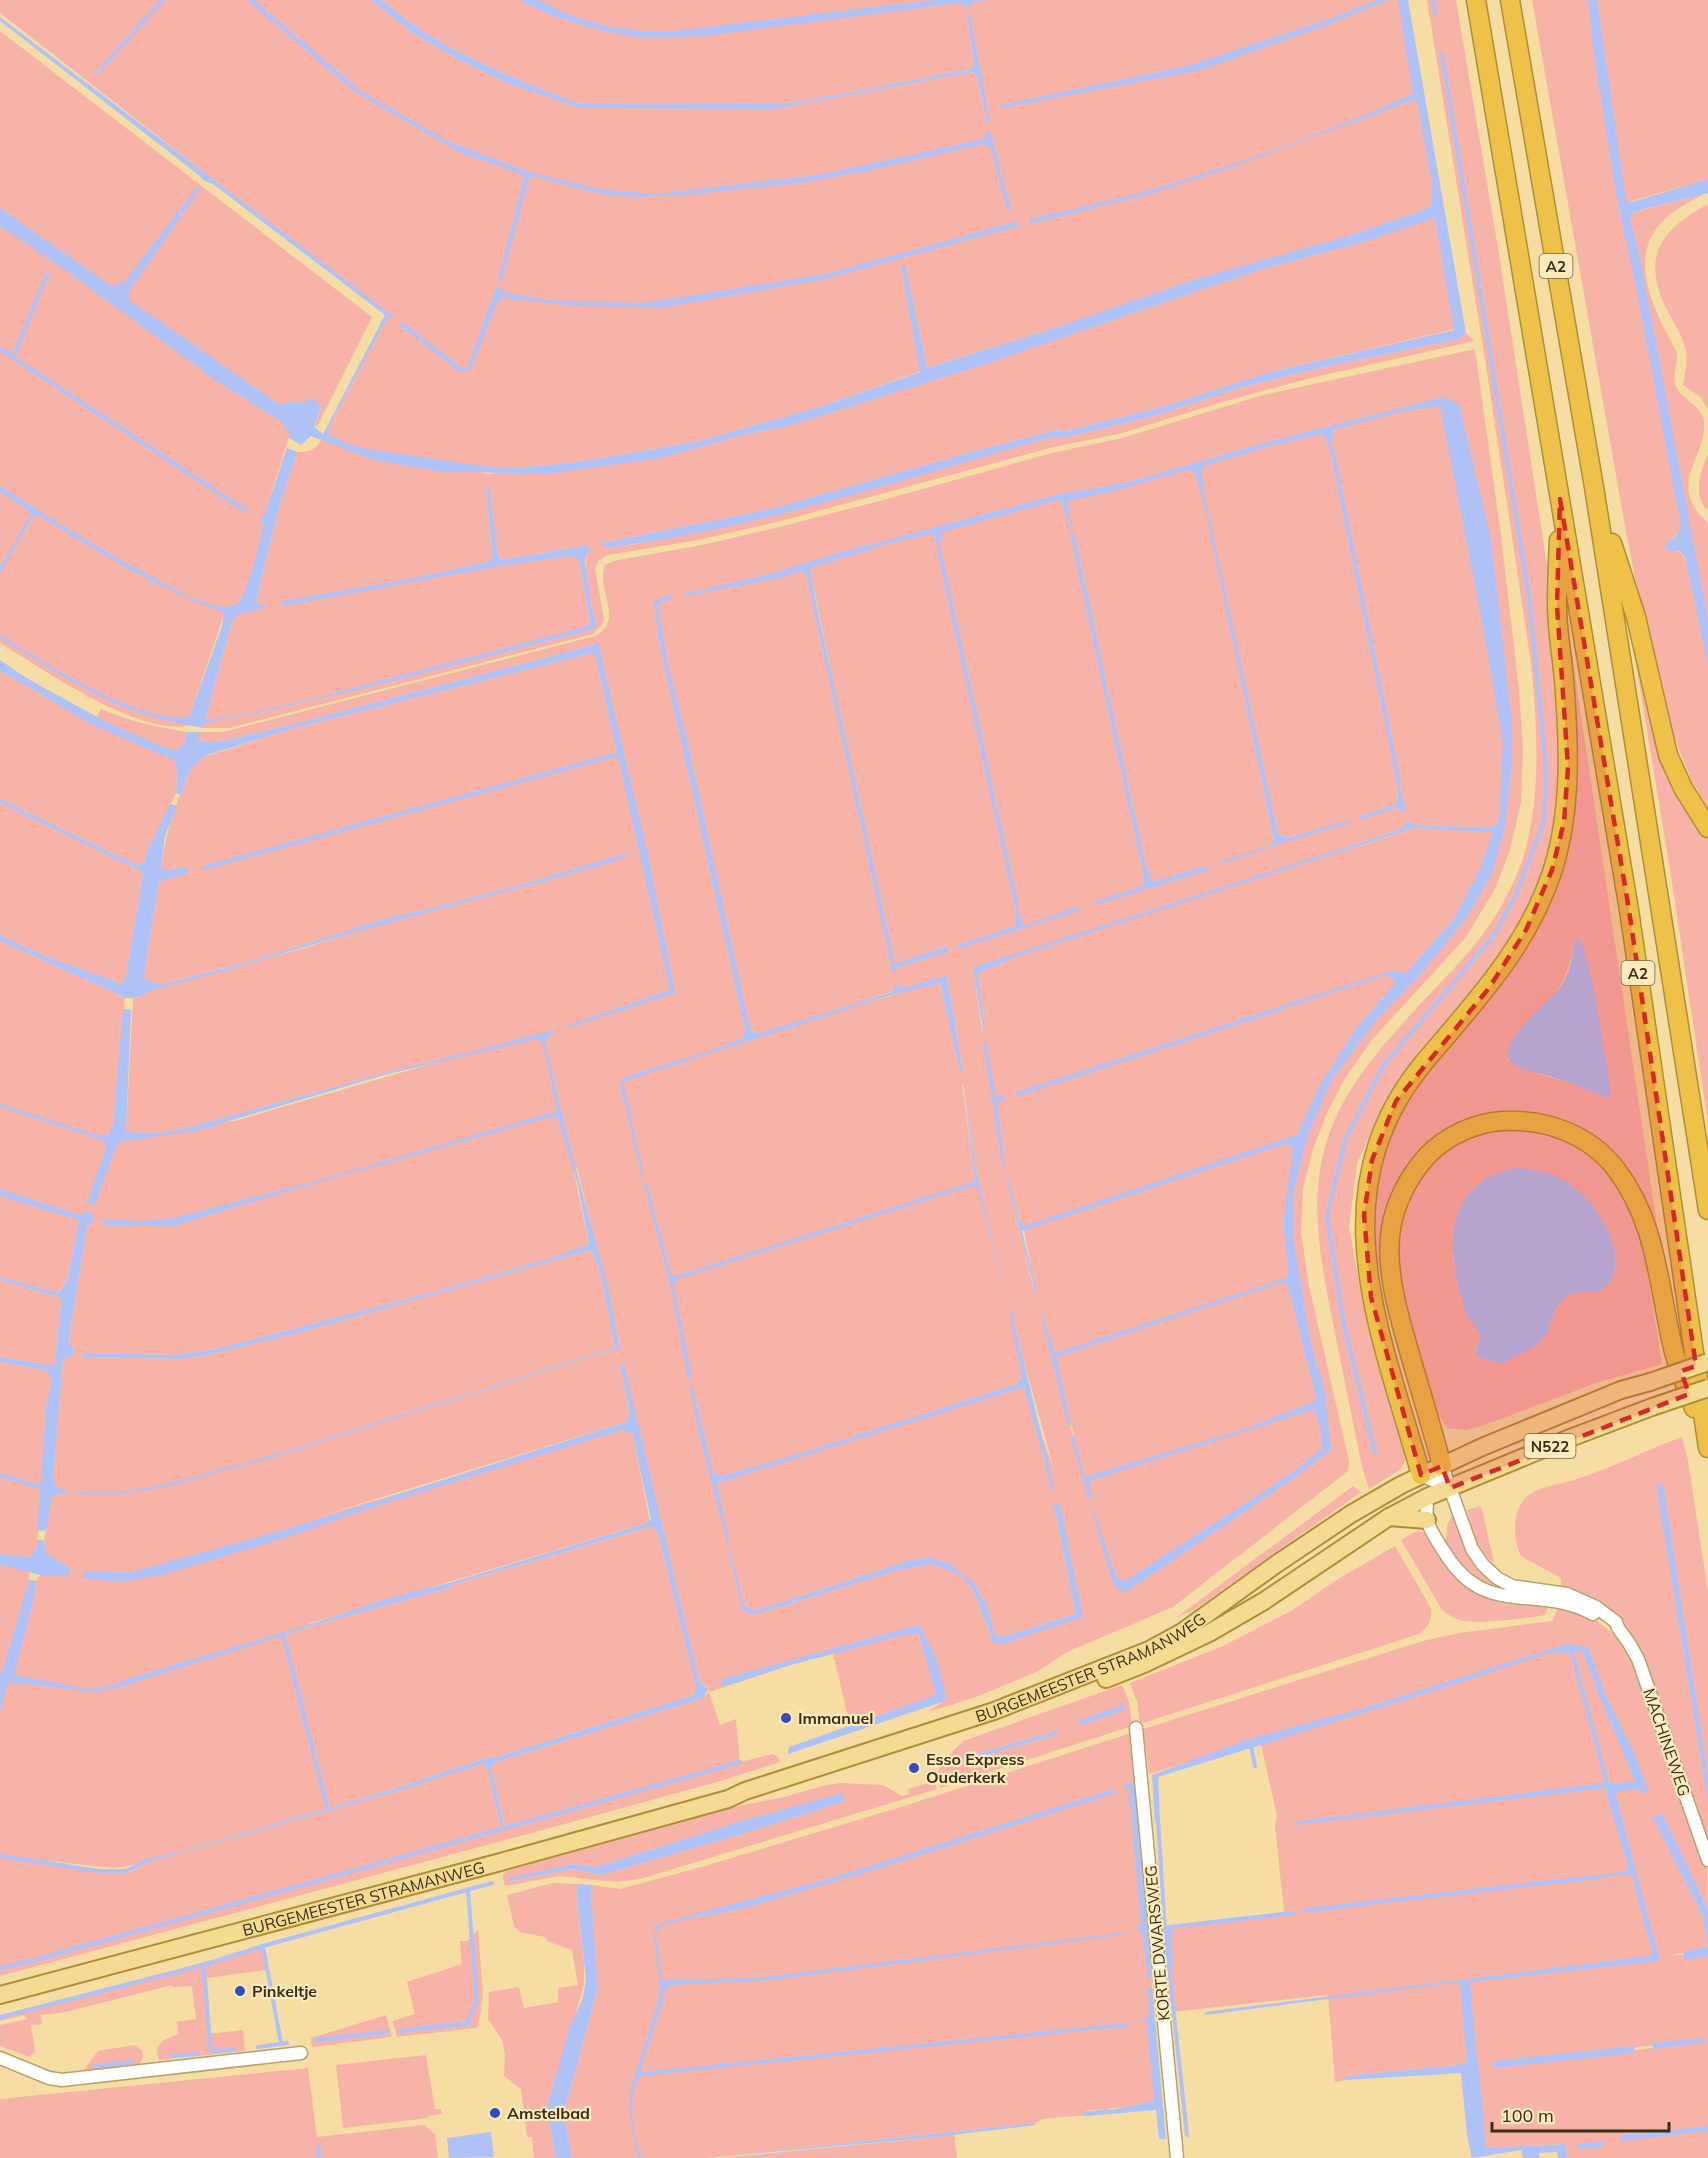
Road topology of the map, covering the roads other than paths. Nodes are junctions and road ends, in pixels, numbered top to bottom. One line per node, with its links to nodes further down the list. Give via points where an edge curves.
1 (1476, 0): 4 (highway, A2)
2 (1510, 0): 3 (highway, A2)
3 (1594, 487): 5 (highway, A2, via 1636,617 1668,755); 6 (highway, A2)
4 (1560, 499): 9 (highway, A2, via 1629,910); 11 (highway, A2, via 1557,606 1568,766 1564,822 1552,870 1526,930 1495,978 1396,1101 1372,1160 1366,1197 1364,1235 1371,1297)
5 (1708, 828)
6 (1708, 1210)
7 (1708, 1362): 10 (main road, BURGEMEESTER STRAMANWEG / N522, bridge, via 1611,1395)
8 (1708, 1388): 12 (main road, BURGEMEESTER STRAMANWEG / N522, bridge, via 1570,1438)
9 (1708, 1448): 10 (highway, A2, via 1674,1349 1651,1236 1641,1210 1615,1167 1581,1138 1547,1124 1494,1121 1468,1128 1432,1152 1404,1188 1391,1230 1392,1281)
10 (1442, 1466): 11 (main road, BURGEMEESTER STRAMANWEG / N522); 12 (street)
11 (1421, 1475): 12 (street); 13 (main road); 18 (main road, BURGEMEESTER STRAMANWEG / N522, via 1351,1514 1182,1632 1149,1650 994,1711)
12 (1450, 1488): 13 (main road, BURGEMEESTER STRAMANWEG / N522); 16 (street, MACHINEWEG, via 1472,1550 1497,1578 1512,1586 1556,1591 1583,1600 1606,1613)
13 (1427, 1497): 14 (main road, BURGEMEESTER STRAMANWEG / N522); 15 (street)
14 (1389, 1517): 15 (main road); 18 (main road, BURGEMEESTER STRAMANWEG / N522, via 1264,1601 1144,1664 952,1735 748,1799)
15 (1427, 1520): 16 (street, MACHINEWEG, via 1454,1566 1476,1586 1501,1596 1567,1604)
16 (1617, 1628): 19 (street, MACHINEWEG, via 1638,1659)
17 (1136, 1728): 23 (street, KORTE DWARSWEG)
18 (728, 1799): 20 (main road, BURGEMEESTER STRAMANWEG / N522)
19 (1708, 1860)
20 (0, 1995)
21 (301, 2053): 22 (street, via 62,2080)
22 (0, 2058)
23 (1177, 2158)

